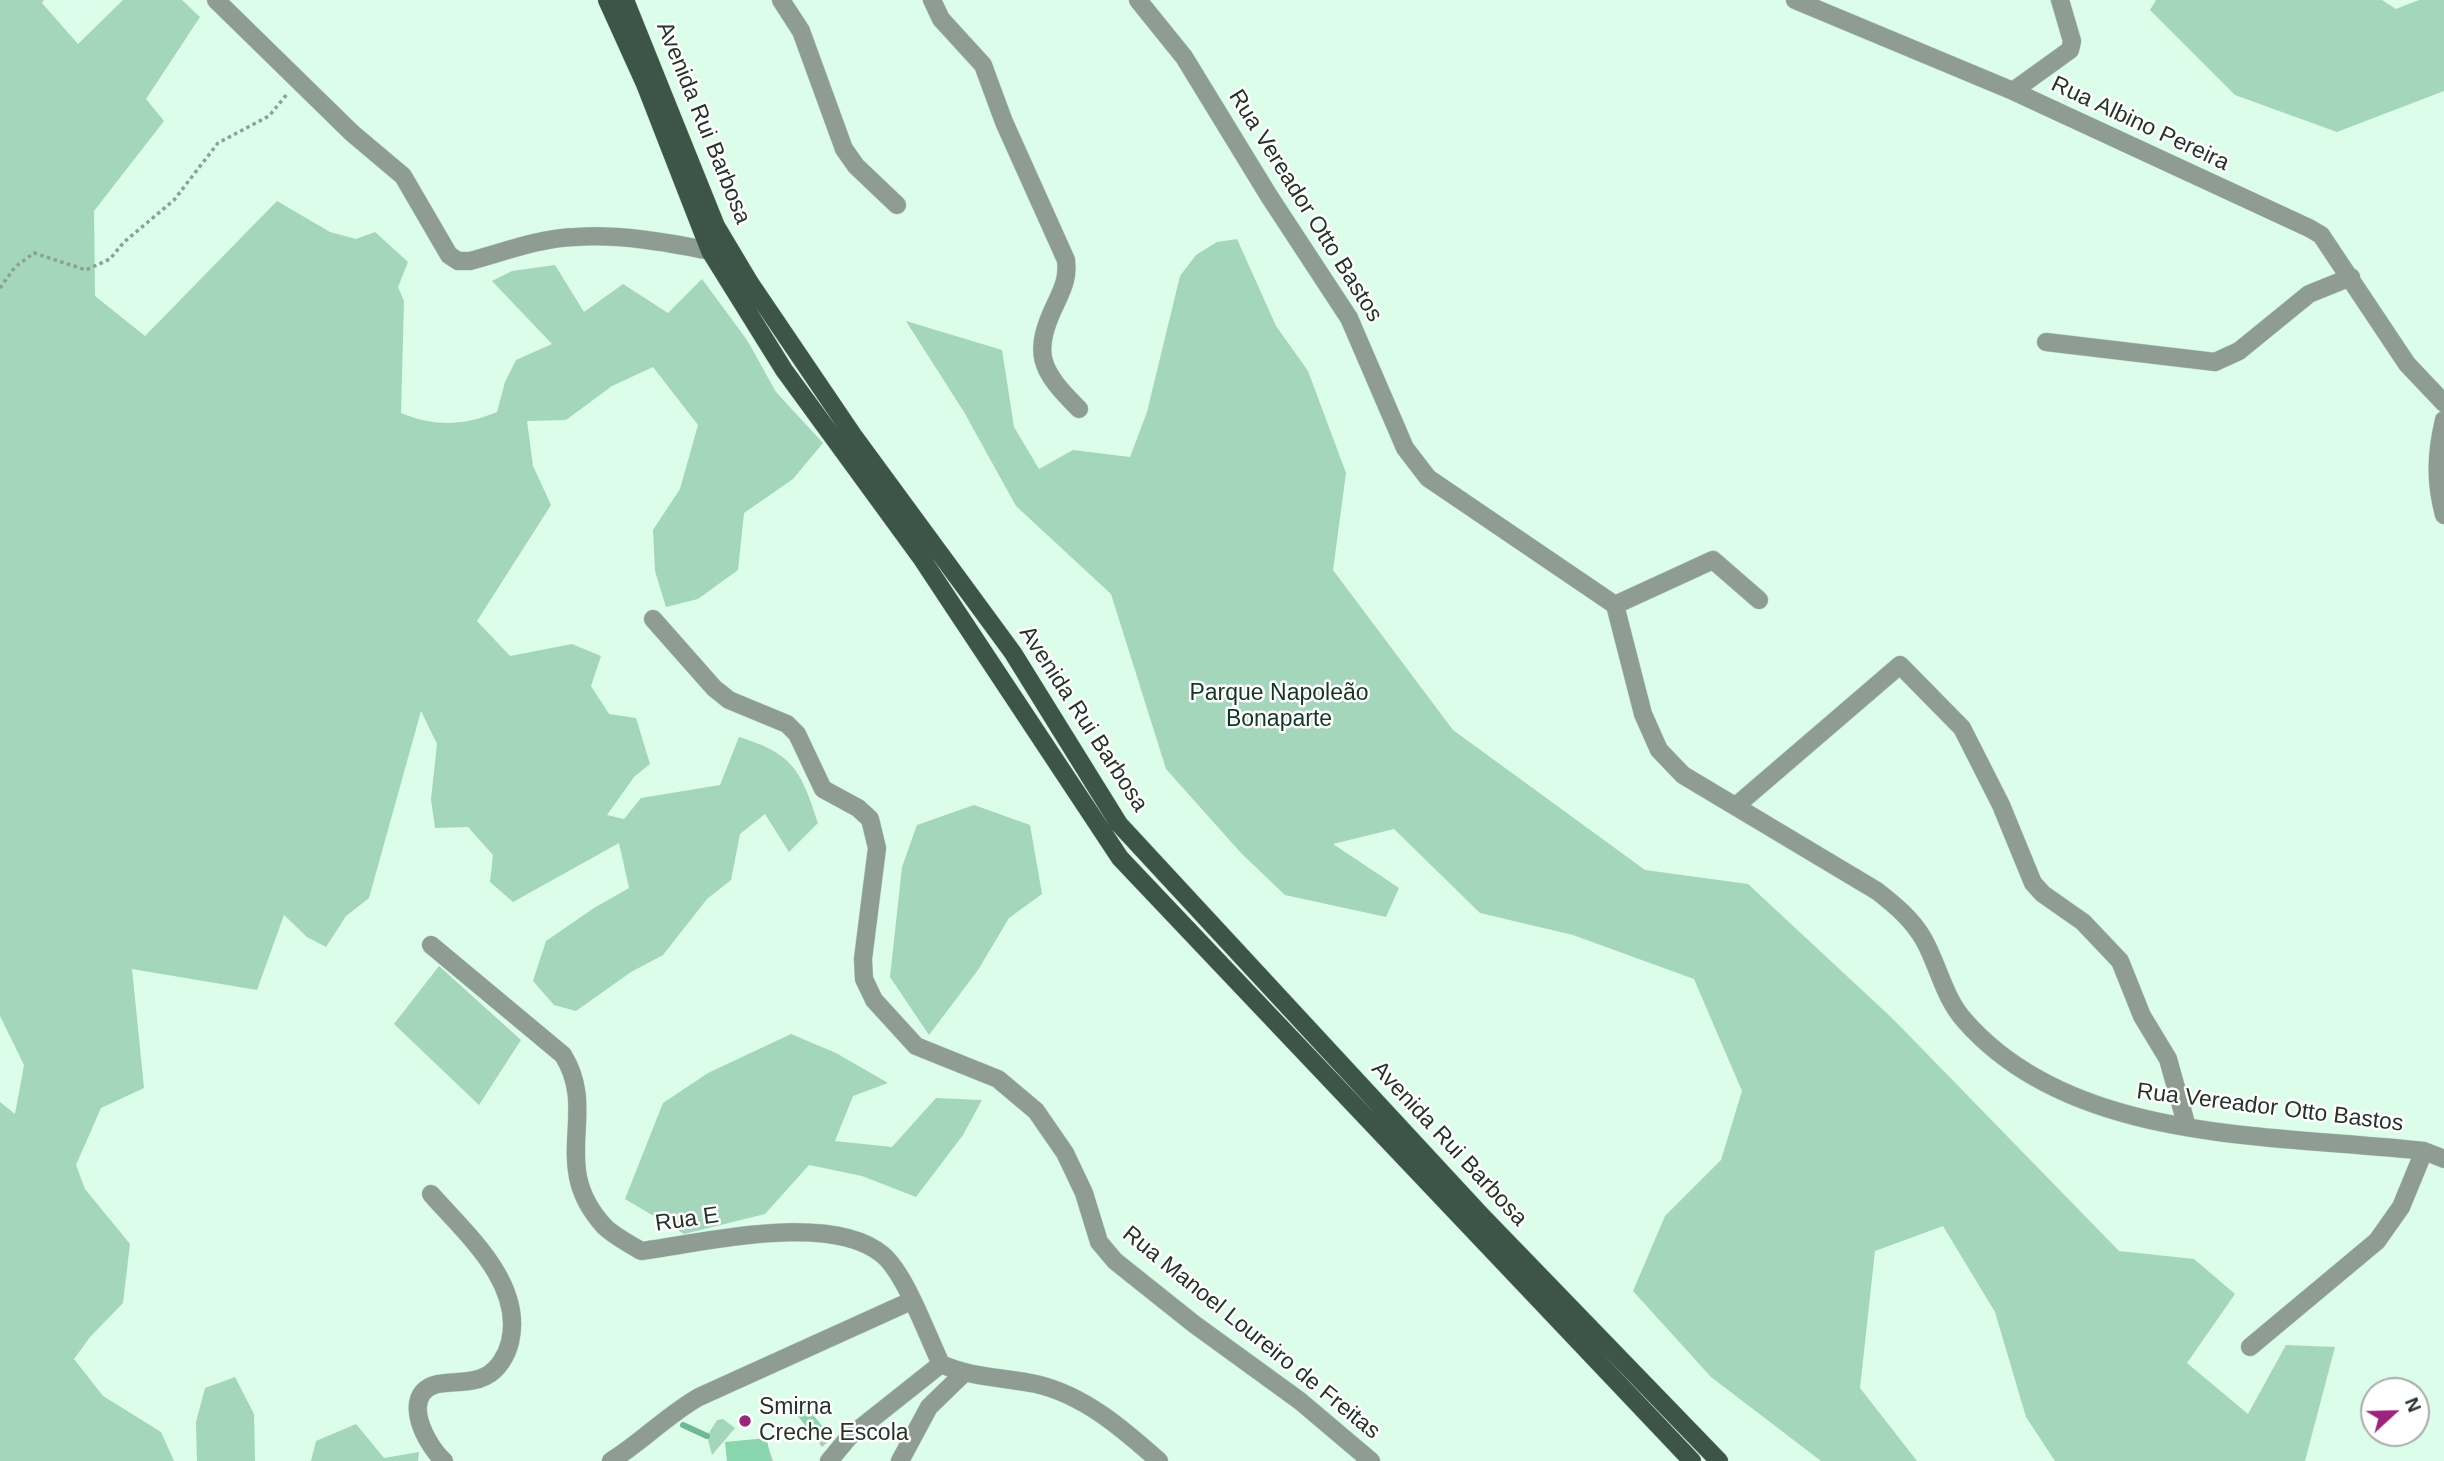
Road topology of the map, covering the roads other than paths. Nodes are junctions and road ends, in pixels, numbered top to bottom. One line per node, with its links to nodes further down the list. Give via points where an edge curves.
1 (216, 0): 11 (street, via 352,133 404,176 449,255 458,261 576,236 662,242)
2 (607, 0): 11 (main road, Avenida Rui Barbosa, via 645,83)
3 (625, 0): 38 (main road, Avenida Rui Barbosa, via 716,226 853,435 1013,653 1119,824 1589,1330)
4 (781, 0): 10 (street, via 801,31 844,149)
5 (932, 0): 15 (street, via 941,19 983,65 1066,260 1068,274 1045,326 1042,345 1050,380)
6 (1138, 0): 19 (street, Rua Vereador Otto Bastos, via 1184,57 1349,318 1405,448 1428,478)
7 (1796, 0): 9 (street, Rua Albino Pereira)
8 (2060, 0): 9 (street, via 2070,50)
9 (2013, 92): 12 (street, Rua Albino Pereira, via 2309,228 2321,235)
10 (897, 205)
11 (710, 251): 37 (main road, Avenida Rui Barbosa, via 784,370 922,559 1120,858)
12 (2351, 277): 13 (street, via 2322,286 2239,351 2215,362); 14 (street, Rua Albino Pereira, via 2407,364)
13 (2046, 342)
14 (2444, 403)
15 (1079, 410)
16 (2444, 420): 17 (street, via 2437,452 2437,487)
17 (2444, 515)
18 (1759, 600): 19 (street, via 1713,560)
19 (1615, 605): 21 (street, Rua Vereador Otto Bastos, via 1643,714 1659,750 1683,775)
20 (653, 619): 36 (street, Rua Manoel Loureiro de Freitas, via 729,700 787,724 797,734 823,789 870,819 877,848 863,959 864,979 874,1000 916,1046 998,1079 1036,1111 1065,1153 1099,1242 1115,1261 1300,1401)
21 (1737, 805): 23 (street, Rua Vereador Otto Bastos, via 1901,910 1924,940 1948,997 1964,1021 2007,1060 2052,1088 2126,1116); 23 (street, via 1900,665 1962,728 2033,883 2083,922 2120,961 2142,1016 2168,1059)
22 (431, 945): 27 (street, Rua E, via 563,1055 576,1075 574,1163 585,1200 606,1228 641,1251 774,1232 820,1233 853,1240 883,1255 904,1282)
23 (2187, 1128): 24 (street, Rua Vereador Otto Bastos)
24 (2424, 1152): 25 (street, Rua Vereador Otto Bastos); 28 (street, via 2401,1207 2376,1241)
25 (2444, 1158)
26 (431, 1194): 31 (street, via 492,1264 510,1304 513,1329 509,1350 486,1376 434,1385 418,1401 424,1430)
27 (911, 1301): 29 (street, Rua E); 32 (street, via 699,1397)
28 (2250, 1347)
29 (941, 1364): 30 (street); 33 (street, via 849,1437)
30 (963, 1374): 34 (street, via 929,1407); 35 (street, via 1037,1384 1076,1399 1122,1428)
31 (443, 1461)
32 (611, 1461)
33 (829, 1461)
34 (900, 1461)
35 (1159, 1461)
36 (1371, 1461)
37 (1692, 1461)
38 (1718, 1461)

